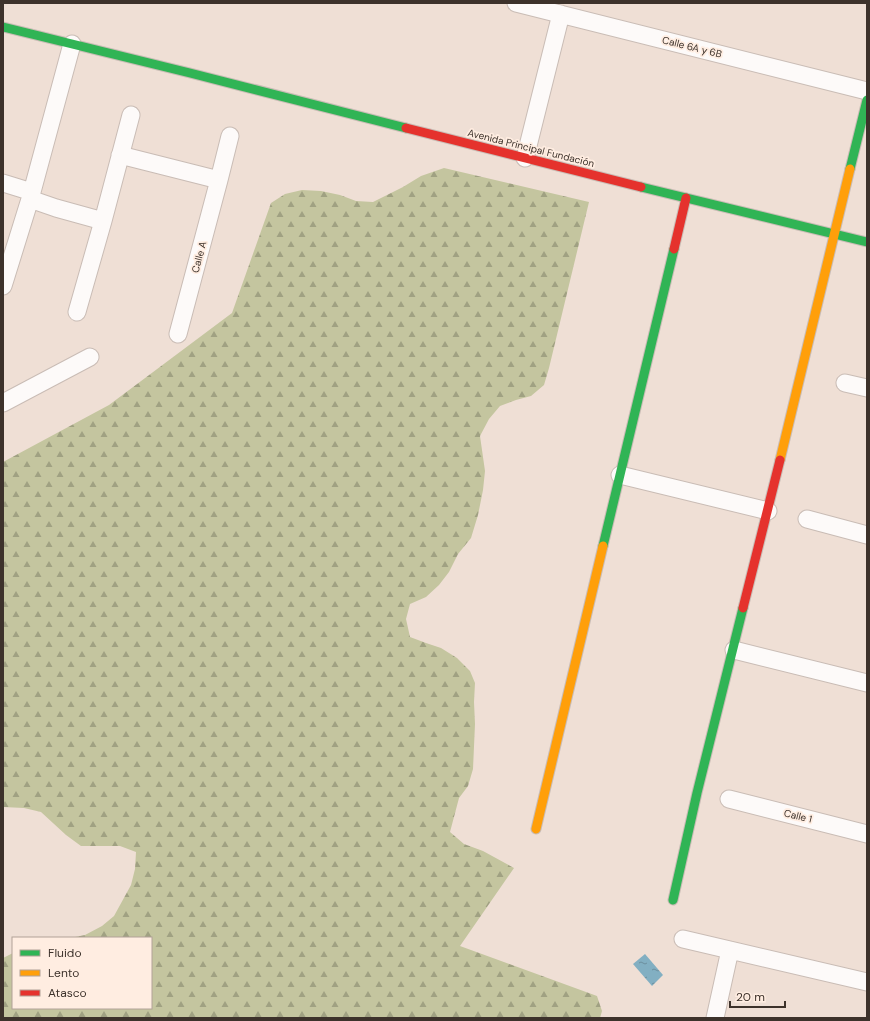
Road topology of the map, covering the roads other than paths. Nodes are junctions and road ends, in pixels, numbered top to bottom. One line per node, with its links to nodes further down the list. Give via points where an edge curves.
1 (516, 3): 2 (street, Calle 6A y 6B)
2 (561, 14): 5 (street, Calle 6A y 6B); 10 (street)
3 (3, 27): 4 (street, Avenida Principal Fundación)
4 (72, 44): 10 (street, Avenida Principal Fundación); 13 (street)
5 (867, 91)
6 (867, 100): 16 (street)
7 (131, 115): 9 (street)
8 (230, 136): 11 (street, Calle A)
9 (120, 155): 11 (street); 15 (street)
10 (525, 158): 14 (street, Avenida Principal Fundación)
11 (220, 180): 20 (street, Calle A)
12 (3, 183): 13 (street)
13 (31, 196): 15 (street, via 56,208); 18 (street)
14 (686, 198): 16 (street, Avenida Principal Fundación); 25 (street)
15 (103, 221): 19 (street)
16 (834, 234): 17 (street, Avenida Principal Fundación); 26 (street)
17 (867, 242)
18 (3, 286)
19 (78, 312)
20 (178, 334)
21 (90, 357): 24 (street)
22 (845, 383): 23 (street)
23 (867, 388)
24 (3, 403)
25 (620, 475): 26 (street); 32 (street)
26 (768, 511): 29 (street)
27 (807, 519): 28 (street)
28 (867, 535)
29 (734, 650): 30 (street); 34 (street)
30 (867, 683)
31 (729, 799): 33 (street, Calle 1)
32 (536, 829)
33 (867, 834)
34 (673, 900)
35 (683, 939): 36 (street)
36 (730, 950): 37 (street); 38 (street)
37 (867, 982)
38 (715, 1018)

